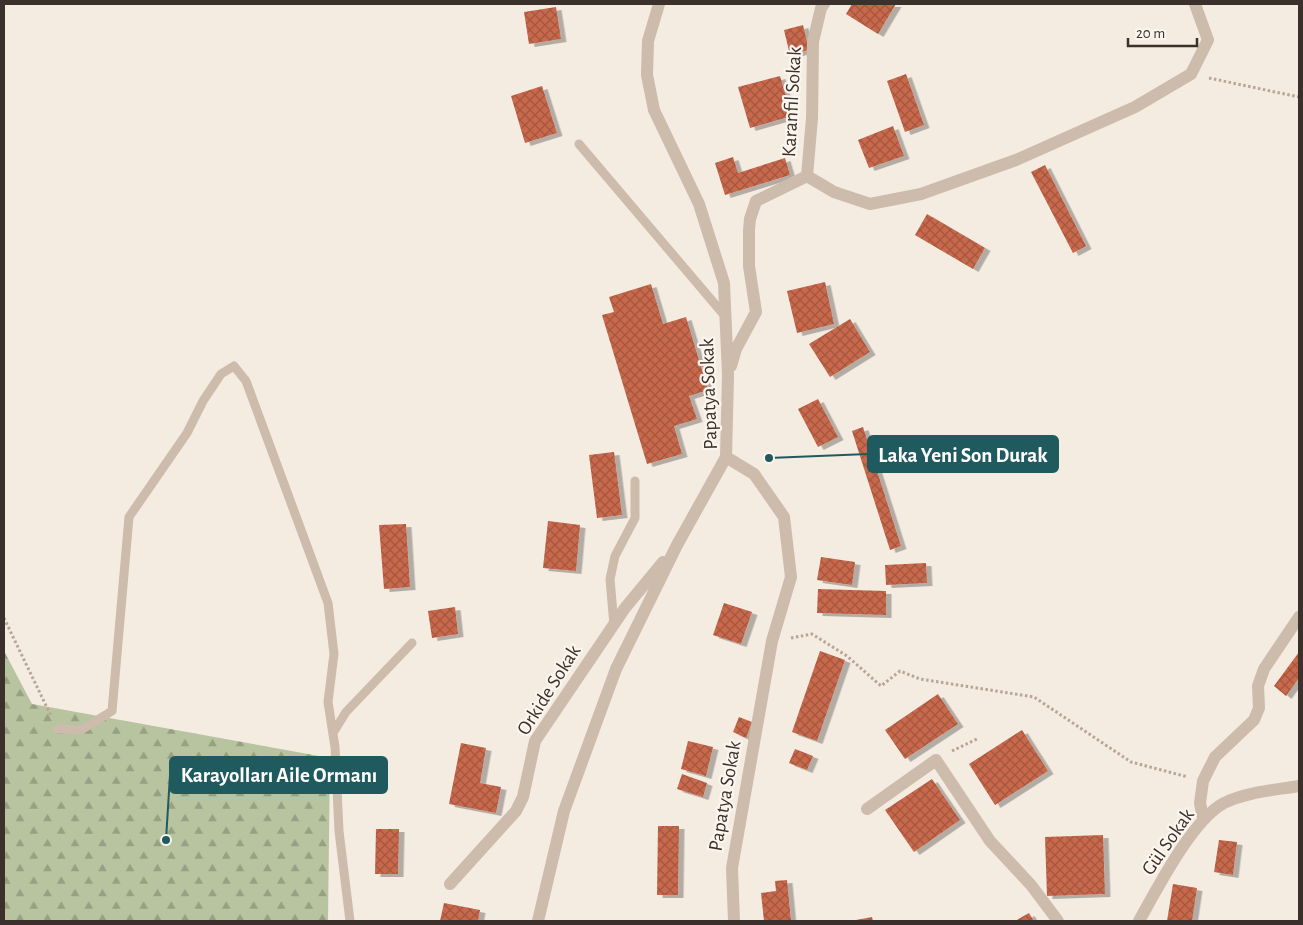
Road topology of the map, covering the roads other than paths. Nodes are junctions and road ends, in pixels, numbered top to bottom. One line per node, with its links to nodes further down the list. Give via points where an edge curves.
1 (659, 4): 6 (street, Papatya Sokak, via 648,41 647,75 654,110 699,204 724,283)
2 (824, 4): 5 (street, Karanfil Sokak, via 813,42)
3 (1195, 4): 5 (street, via 1208,40 1192,74 1135,107 1024,156 921,194 870,204 834,192)
4 (579, 144): 6 (lane)
5 (807, 176): 7 (street, Karanfil Sokak, via 756,201 750,219 749,239 749,266 756,312 736,349)
6 (725, 316): 7 (street, Papatya Sokak)
7 (728, 375): 8 (street, Papatya Sokak)
8 (726, 457): 10 (street, Orkide Sokak); 22 (street, Papatya Sokak, via 754,474 784,517 791,577 772,641 732,868)
9 (635, 481): 12 (lane, via 634,518 615,556 610,579)
10 (677, 545): 12 (street, Orkide Sokak); 21 (street, Orkide Sokak, via 616,669 564,811)
11 (1299, 617): 18 (street, via 1264,669 1258,686 1259,708 1254,720 1215,757 1203,781 1200,803)
12 (614, 625): 19 (street, Orkide Sokak, via 535,741 523,797 516,811)
13 (412, 643): 15 (lane, via 346,712)
14 (58, 729): 15 (lane, via 81,730 112,711 129,517 187,433 221,374 234,366 246,382 328,604 334,654 328,702)
15 (333, 733): 20 (lane, via 339,831)
16 (1299, 786): 18 (street, Gül Sokak, via 1245,796 1224,804)
17 (867, 809): 23 (street, via 936,760 990,841 1031,885)
18 (1203, 818): 24 (street, Gül Sokak)
19 (450, 884)
20 (350, 921)
21 (538, 921)
22 (734, 921)
23 (1058, 921)
24 (1139, 921)

